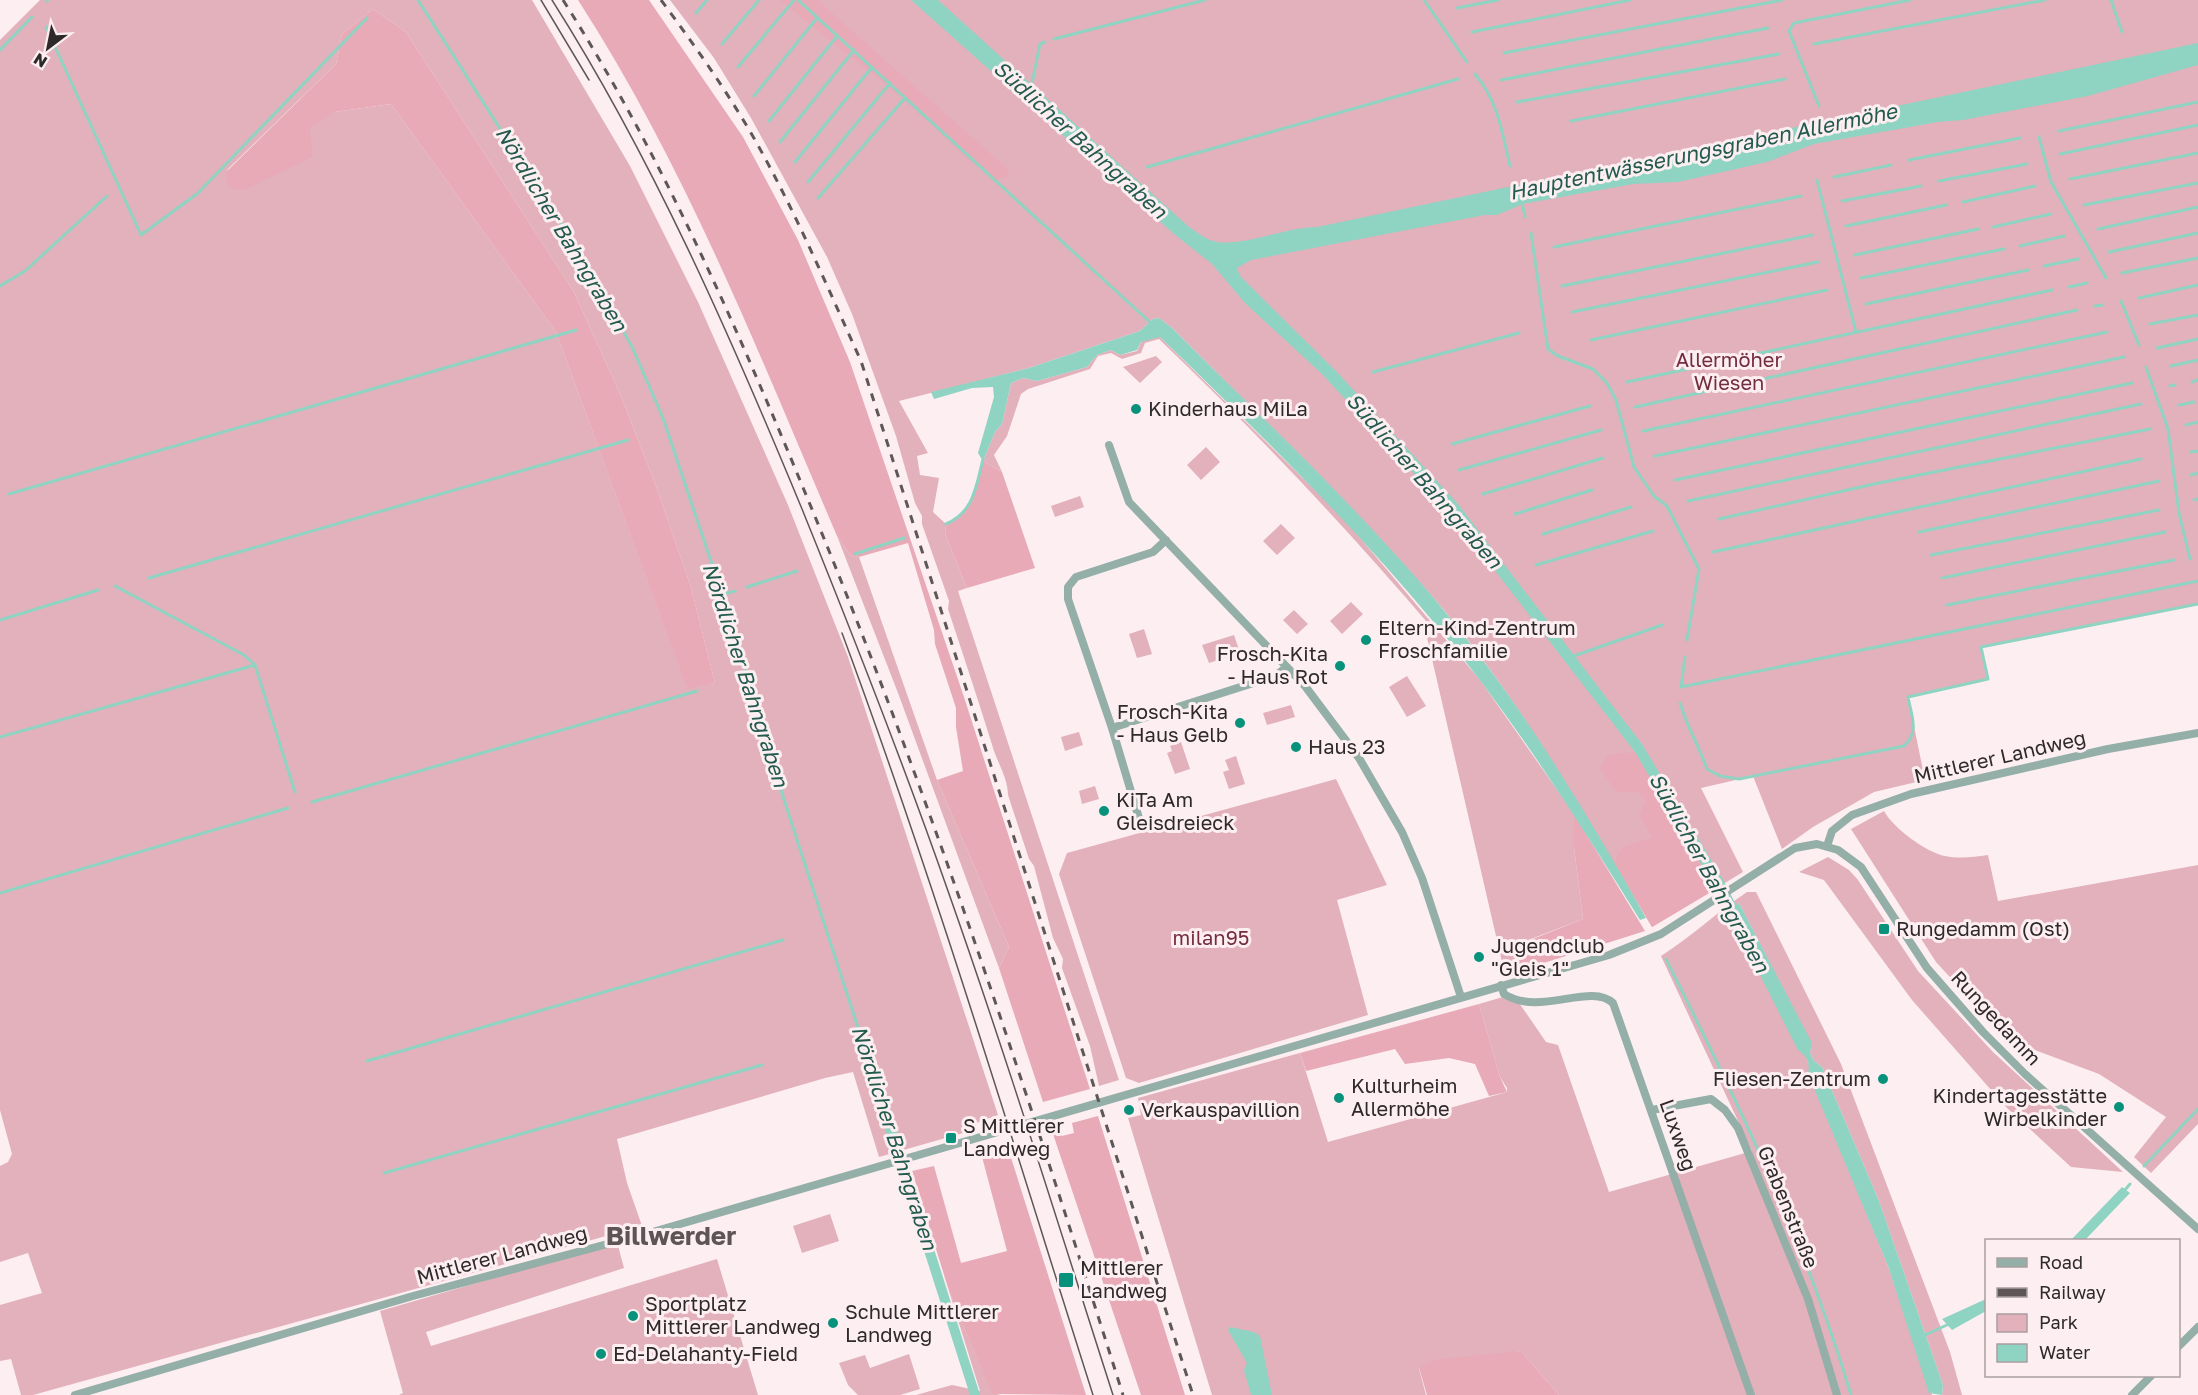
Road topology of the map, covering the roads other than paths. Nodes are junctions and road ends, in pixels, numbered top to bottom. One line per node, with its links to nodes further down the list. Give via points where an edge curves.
1 (1109, 445): 2 (street, via 1126,497)
2 (1166, 540): 3 (street); 4 (street, via 1156,551 1076,577 1068,587 1068,599)
3 (1287, 667): 4 (street, via 1275,676); 9 (street, via 1359,758 1397,823 1429,894)
4 (1112, 728): 6 (street)
5 (2198, 733): 7 (street, Mittlerer Landweg, via 2096,752 1891,800 1845,820 1832,831)
6 (1141, 825)
7 (1827, 846): 8 (street, Mittlerer Landweg, via 1805,845 1783,855 1647,941); 11 (street, Rungedamm, via 1848,855 1861,867 1927,968 1983,1032)
8 (1502, 985): 9 (street, Mittlerer Landweg); 10 (street, Luxweg, via 1504,994 1524,1004 1598,995 1608,998)
9 (1461, 997): 15 (street, Mittlerer Landweg)
10 (1652, 1110): 16 (street, Luxweg); 17 (street, Grabenstraße, via 1711,1099 1738,1128 1808,1299)
11 (2198, 1229)
12 (2198, 1327): 13 (street)
13 (2180, 1345)
14 (2150, 1377): 18 (street)
15 (75, 1395)
16 (1751, 1395)
17 (1838, 1395)
18 (2132, 1395)

